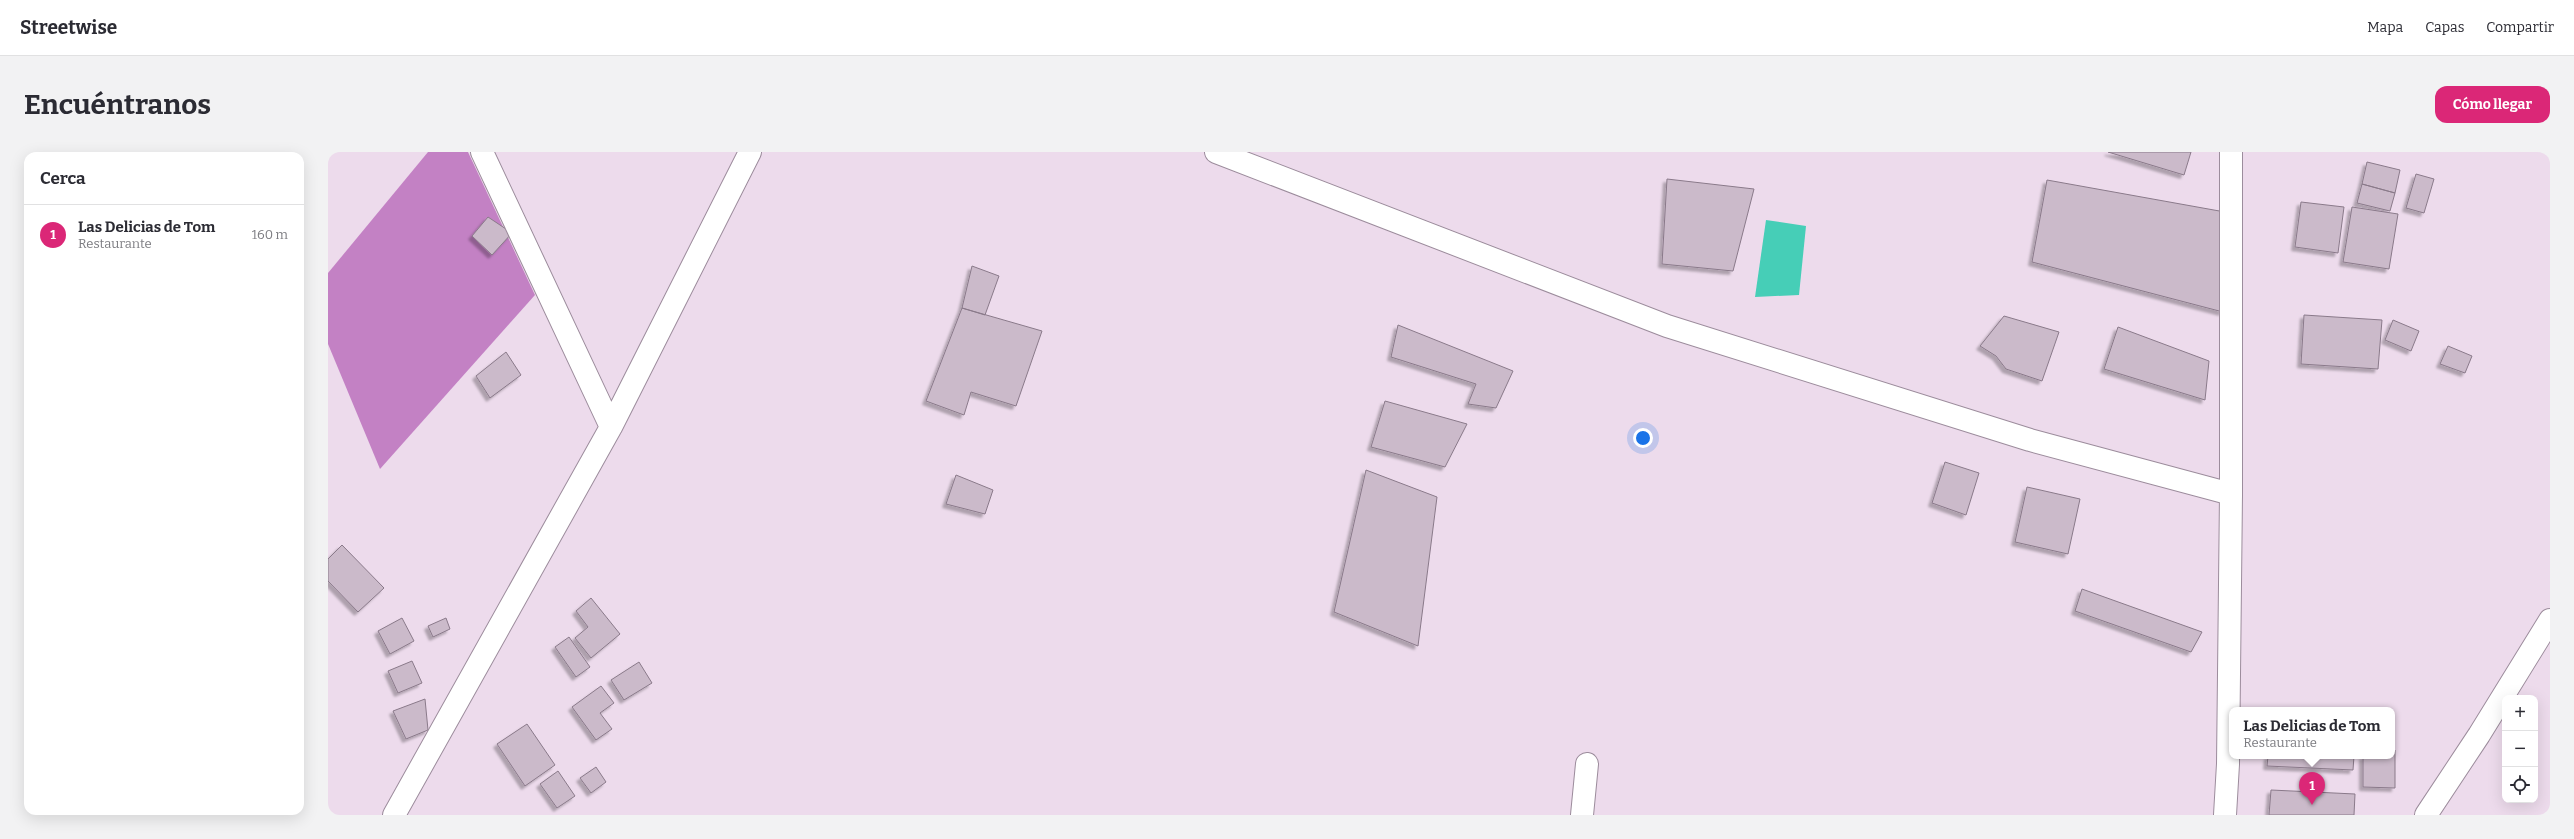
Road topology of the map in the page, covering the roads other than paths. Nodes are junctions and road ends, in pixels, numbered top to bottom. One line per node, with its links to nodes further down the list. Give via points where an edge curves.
1 (482, 152): 5 (street)
2 (750, 152): 5 (street)
3 (1216, 152): 6 (street, via 1667,326 2030,440)
4 (2231, 152): 6 (street)
5 (611, 427): 9 (street)
6 (2231, 494): 11 (street, via 2228,764)
7 (2550, 620): 12 (street)
8 (1587, 764): 10 (street)
9 (394, 815)
10 (1582, 815)
11 (2225, 815)
12 (2426, 815)

